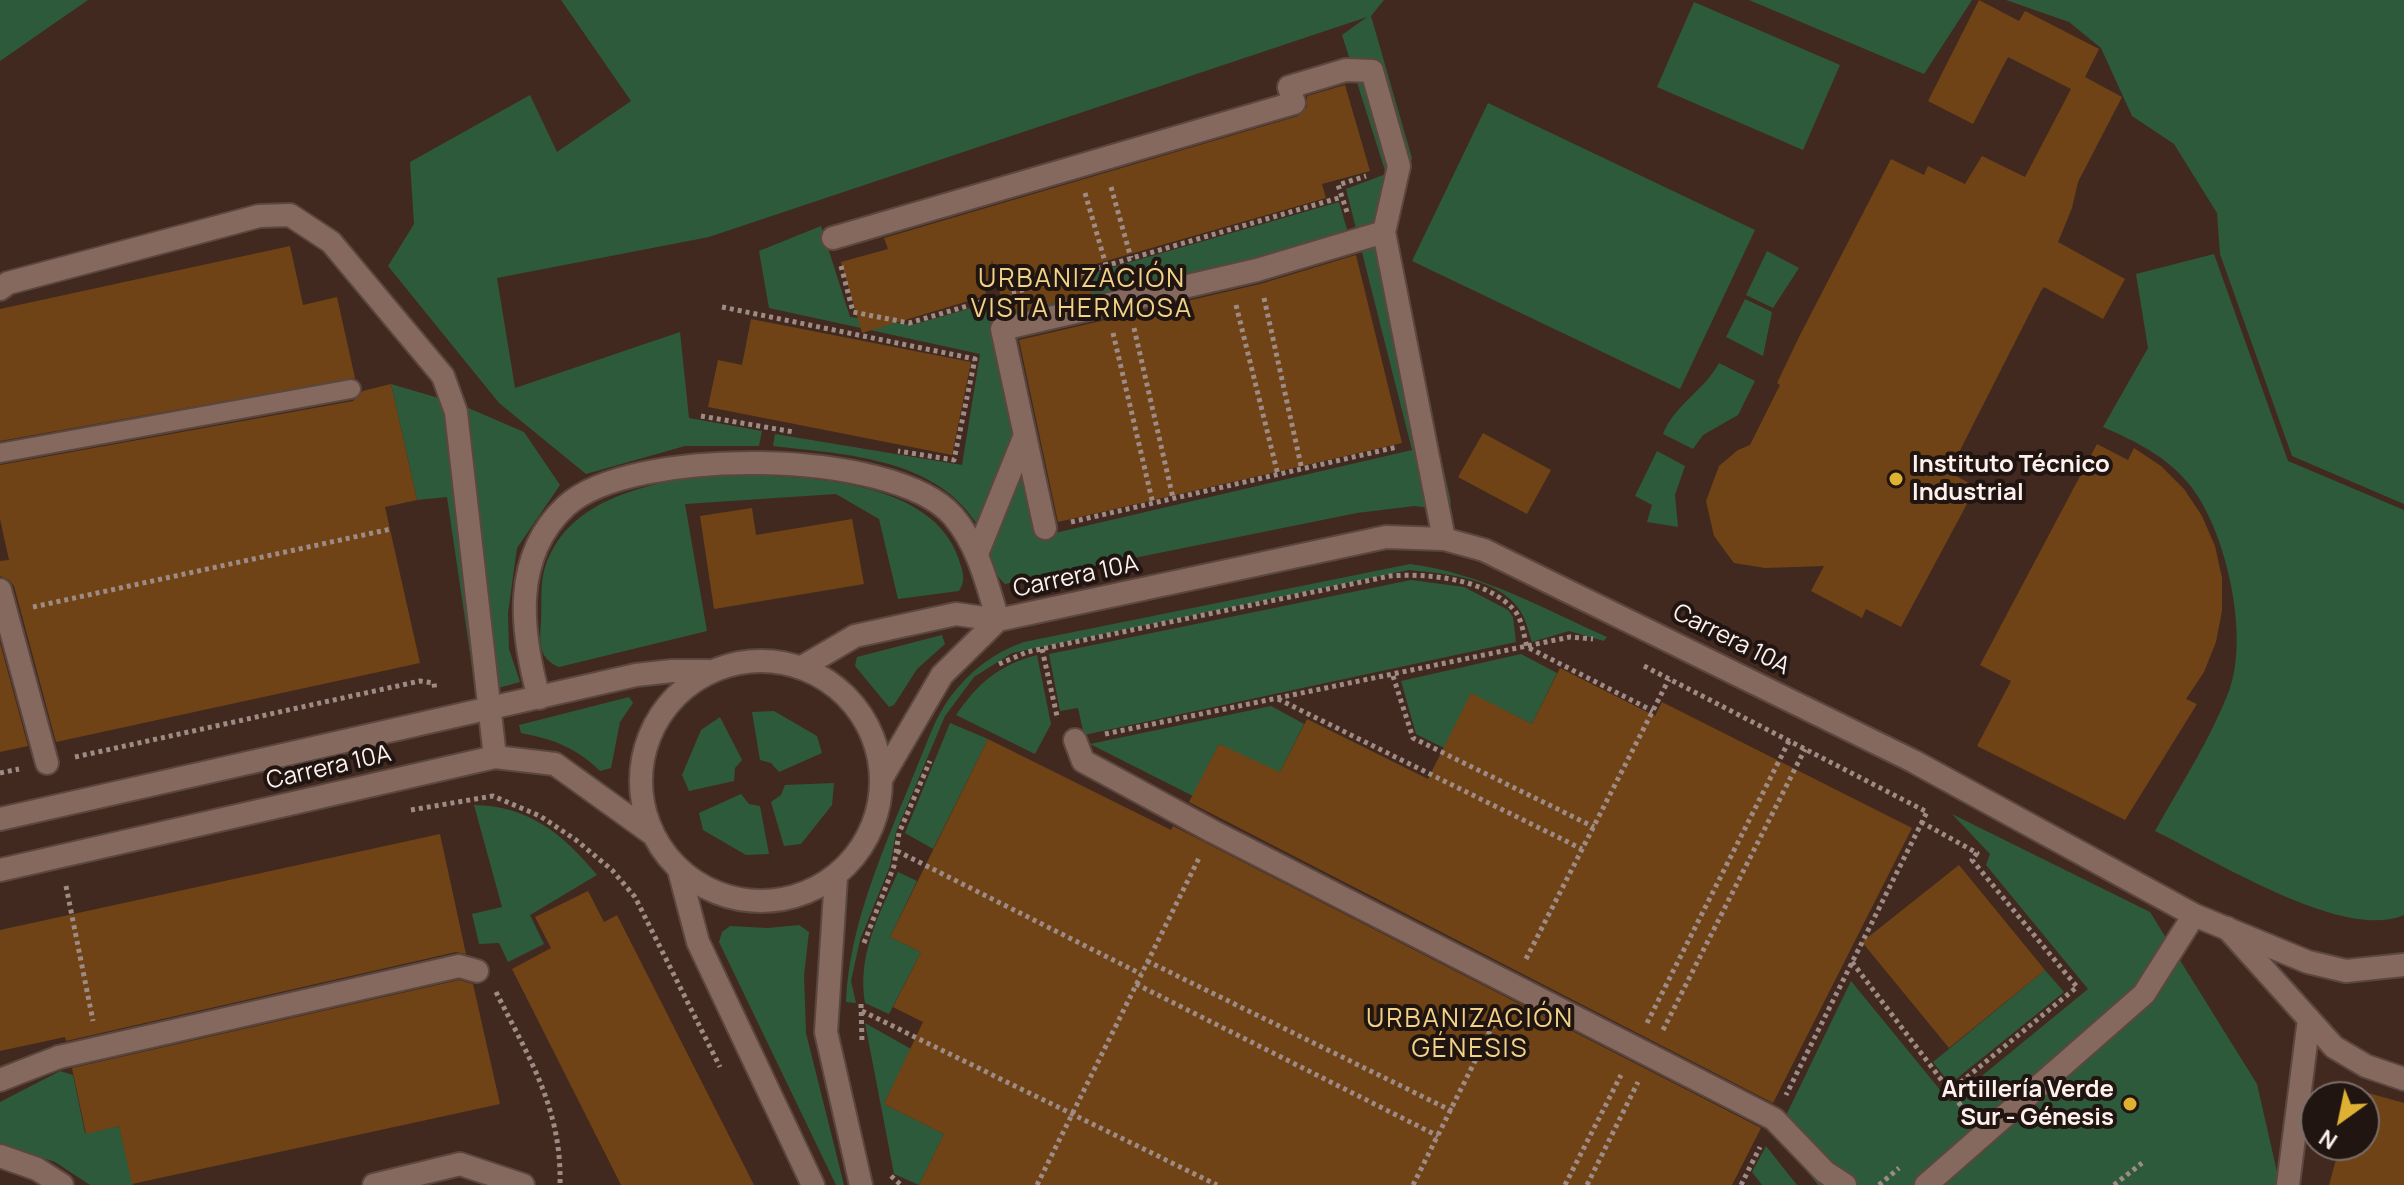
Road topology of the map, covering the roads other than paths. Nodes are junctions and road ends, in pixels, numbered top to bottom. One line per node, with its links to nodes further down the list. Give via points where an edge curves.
1 (1384, 232): 2 (street, via 1399,166 1372,71 1346,70 1289,87 1294,103); 5 (street, via 1257,270 1002,329); 8 (street)
2 (833, 238)
3 (0, 289): 15 (street, via 259,216 290,215 331,242 443,376 456,412)
4 (351, 389): 6 (lane)
5 (1025, 435): 7 (street); 9 (street)
6 (0, 453)
7 (1045, 528)
8 (1444, 539): 11 (street, Carrera 10A, via 1386,537); 25 (street, Carrera 10A, via 1484,550 1669,638 1913,761)
9 (977, 554): 11 (street); 14 (street, via 952,514 867,472 765,462 684,467 601,485 566,506 529,563 523,605 525,648)
10 (0, 590): 18 (street)
11 (998, 620): 12 (street, via 956,614 855,636); 19 (street, via 942,675)
12 (802, 667): 13 (street, via 754,660); 19 (street, via 842,691 871,730)
13 (708, 671): 14 (street, via 636,675); 21 (street, via 671,700 646,740 639,787)
14 (539, 698): 15 (street)
15 (491, 709): 17 (street); 20 (street)
16 (1075, 740): 38 (street, via 1083,761 1212,831 1774,1119 1825,1172)
17 (495, 757): 21 (street, Carrera 10A, via 555,764); 22 (street, Carrera 10A)
18 (47, 763)
19 (883, 776): 24 (street, via 875,823)
20 (0, 819)
21 (651, 833): 23 (street)
22 (0, 870)
23 (679, 870): 24 (street, via 720,896 767,902 813,891); 36 (street, via 698,942)
24 (836, 877): 37 (street, via 826,1032)
25 (2194, 915): 26 (street, Carrera 10A); 39 (street, via 2144,994)
26 (2227, 928): 27 (street, Carrera 10A, via 2308,962 2346,971); 29 (street)
27 (2404, 965)
28 (477, 971): 31 (street, via 459,966 59,1057)
29 (2309, 1019): 30 (street, via 2334,1047); 40 (street)
30 (2404, 1079)
31 (0, 1080)
32 (0, 1156): 33 (street)
33 (62, 1185)
34 (374, 1185): 35 (street, via 460,1164)
35 (523, 1185)
36 (813, 1185)
37 (861, 1185)
38 (1845, 1185)
39 (1926, 1185)
40 (2288, 1185)

